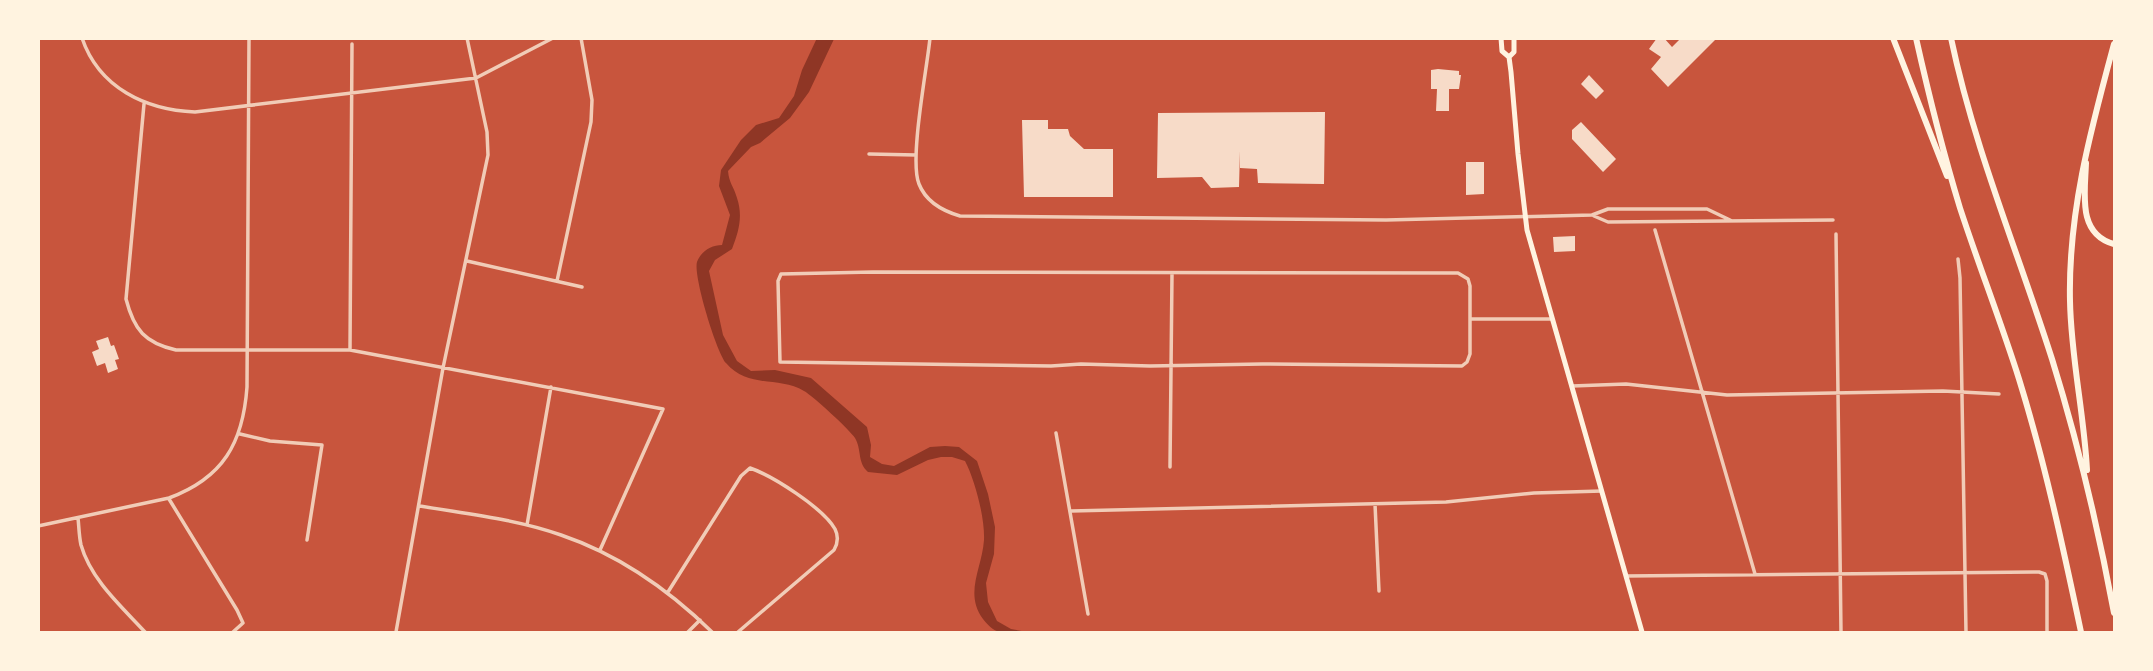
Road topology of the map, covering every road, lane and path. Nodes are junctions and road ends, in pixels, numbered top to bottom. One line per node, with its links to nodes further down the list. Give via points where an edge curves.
1 (82, 38): 17 (street, via 85,50 111,82)
2 (249, 38): 18 (street)
3 (467, 38): 15 (street)
4 (553, 38): 15 (street)
5 (580, 38): 33 (street, via 592,100 591,122)
6 (930, 38): 21 (street)
7 (1501, 38): 14 (main road, via 1502,51)
8 (1514, 38): 14 (main road, via 1514,52)
9 (1893, 38): 22 (highway)
10 (1916, 38): 22 (highway)
11 (1951, 38): 50 (highway, via 1976,136)
12 (352, 44): 16 (street)
13 (2115, 44): 19 (highway)
14 (1509, 57): 24 (main road)
15 (477, 78): 16 (street); 31 (street, via 488,155)
16 (351, 94): 18 (street); 38 (street)
17 (144, 104): 18 (street, via 195,112); 37 (street, via 127,284 130,315 143,335 160,346)
18 (250, 107): 37 (street)
19 (2086, 145): 29 (highway, via 2087,219 2095,234); 50 (highway, via 2075,206 2070,293)
20 (869, 154): 21 (street)
21 (916, 155): 24 (street, via 919,185 942,211 960,216 1386,220)
22 (1961, 210): 81 (highway, via 2035,435)
23 (1592, 215): 24 (street); 25 (street, via 1608,222); 25 (street, via 1608,209 1707,209)
24 (1525, 216): 35 (main road)
25 (1730, 220): 26 (street)
26 (1833, 220)
27 (1656, 230): 45 (street)
28 (1836, 233): 44 (street)
29 (2115, 244)
30 (1958, 259): 43 (street)
31 (467, 261): 33 (street); 40 (street)
32 (1172, 274): 36 (street, via 1446,272 1468,279); 39 (street); 39 (street, via 782,274 778,281 779,360 783,363)
33 (556, 281): 34 (street)
34 (582, 287)
35 (1552, 318): 36 (street); 41 (main road)
36 (1471, 319): 39 (street, via 1466,364)
37 (247, 349): 38 (street); 48 (street)
38 (350, 350): 40 (street)
39 (1172, 366): 49 (street)
40 (443, 368): 42 (street); 54 (street)
41 (1572, 386): 45 (street, via 1626,384); 51 (main road)
42 (551, 387): 57 (street); 60 (street, via 663,410)
43 (1962, 391): 44 (street); 46 (street); 61 (street)
44 (1838, 392): 45 (street); 63 (street)
45 (1703, 393): 62 (street)
46 (1999, 394)
47 (1056, 433): 55 (street)
48 (240, 434): 52 (street, via 217,469 189,491); 59 (street, via 270,442 322,445)
49 (1170, 467)
50 (2087, 479): 67 (highway)
51 (1602, 491): 53 (street); 64 (main road)
52 (169, 498): 56 (street); 71 (street, via 237,610 243,623)
53 (1374, 504): 55 (street); 65 (street)
54 (420, 506): 57 (street); 72 (street)
55 (1071, 511): 68 (street)
56 (78, 518): 58 (street); 70 (street, via 81,545 90,565)
57 (527, 525): 60 (street)
58 (38, 526)
59 (307, 540)
60 (600, 550): 66 (street)
61 (1966, 572): 63 (street); 79 (street); 80 (street, via 2045,574)
62 (1755, 574): 63 (street); 64 (street)
63 (1840, 574): 78 (street)
64 (1626, 576): 77 (main road)
65 (1379, 591)
66 (668, 592): 69 (street); 76 (street, via 741,476 750,468 764,473 827,519 838,542)
67 (2115, 613)
68 (1088, 614)
69 (700, 620): 74 (street); 75 (street)
70 (145, 632)
71 (233, 632)
72 (396, 632): 73 (street)
73 (403, 632)
74 (688, 632)
75 (712, 632)
76 (738, 632)
77 (1642, 632)
78 (1841, 632)
79 (1966, 632)
80 (2047, 632)
81 (2081, 632)

